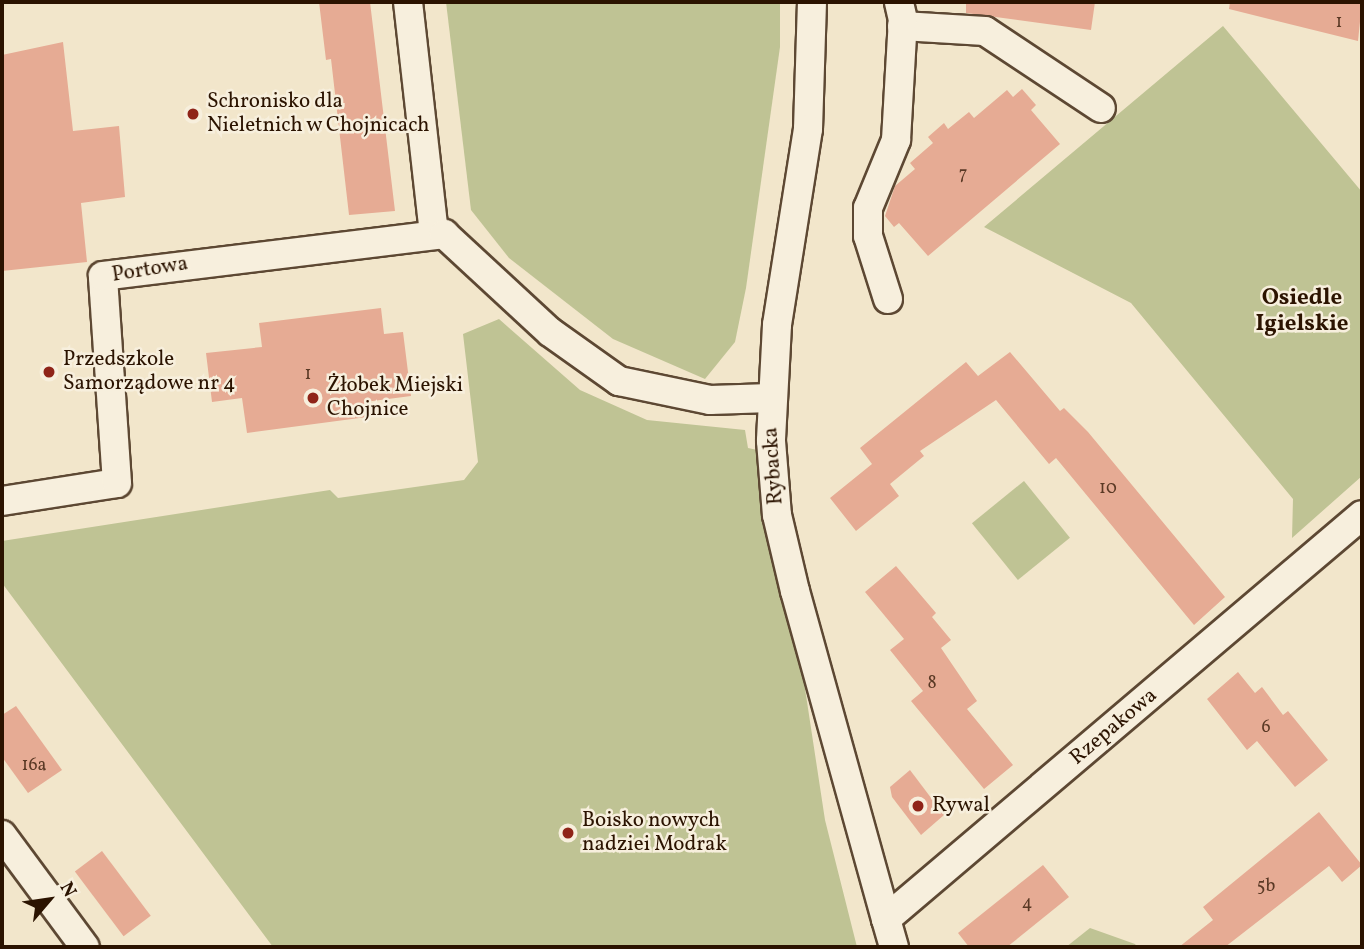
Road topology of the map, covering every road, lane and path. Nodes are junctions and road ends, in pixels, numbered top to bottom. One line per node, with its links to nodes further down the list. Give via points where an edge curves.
1 (408, 2): 5 (street)
2 (812, 2): 7 (street, Rybacka, via 808,129 777,325)
3 (901, 14): 4 (street, via 985,32); 6 (street, via 896,141 868,208 868,236)
4 (1101, 108)
5 (434, 233): 7 (street, via 444,234 550,332 619,381 710,400); 8 (street, Portowa, via 103,276 117,483)
6 (888, 299)
7 (771, 398): 11 (street, Rybacka, via 778,515 834,740)
8 (2, 501)
9 (1362, 515): 11 (street, Rzepakowa)
10 (2, 835): 12 (street)
11 (886, 919): 13 (street)
12 (85, 947)
13 (894, 947)

